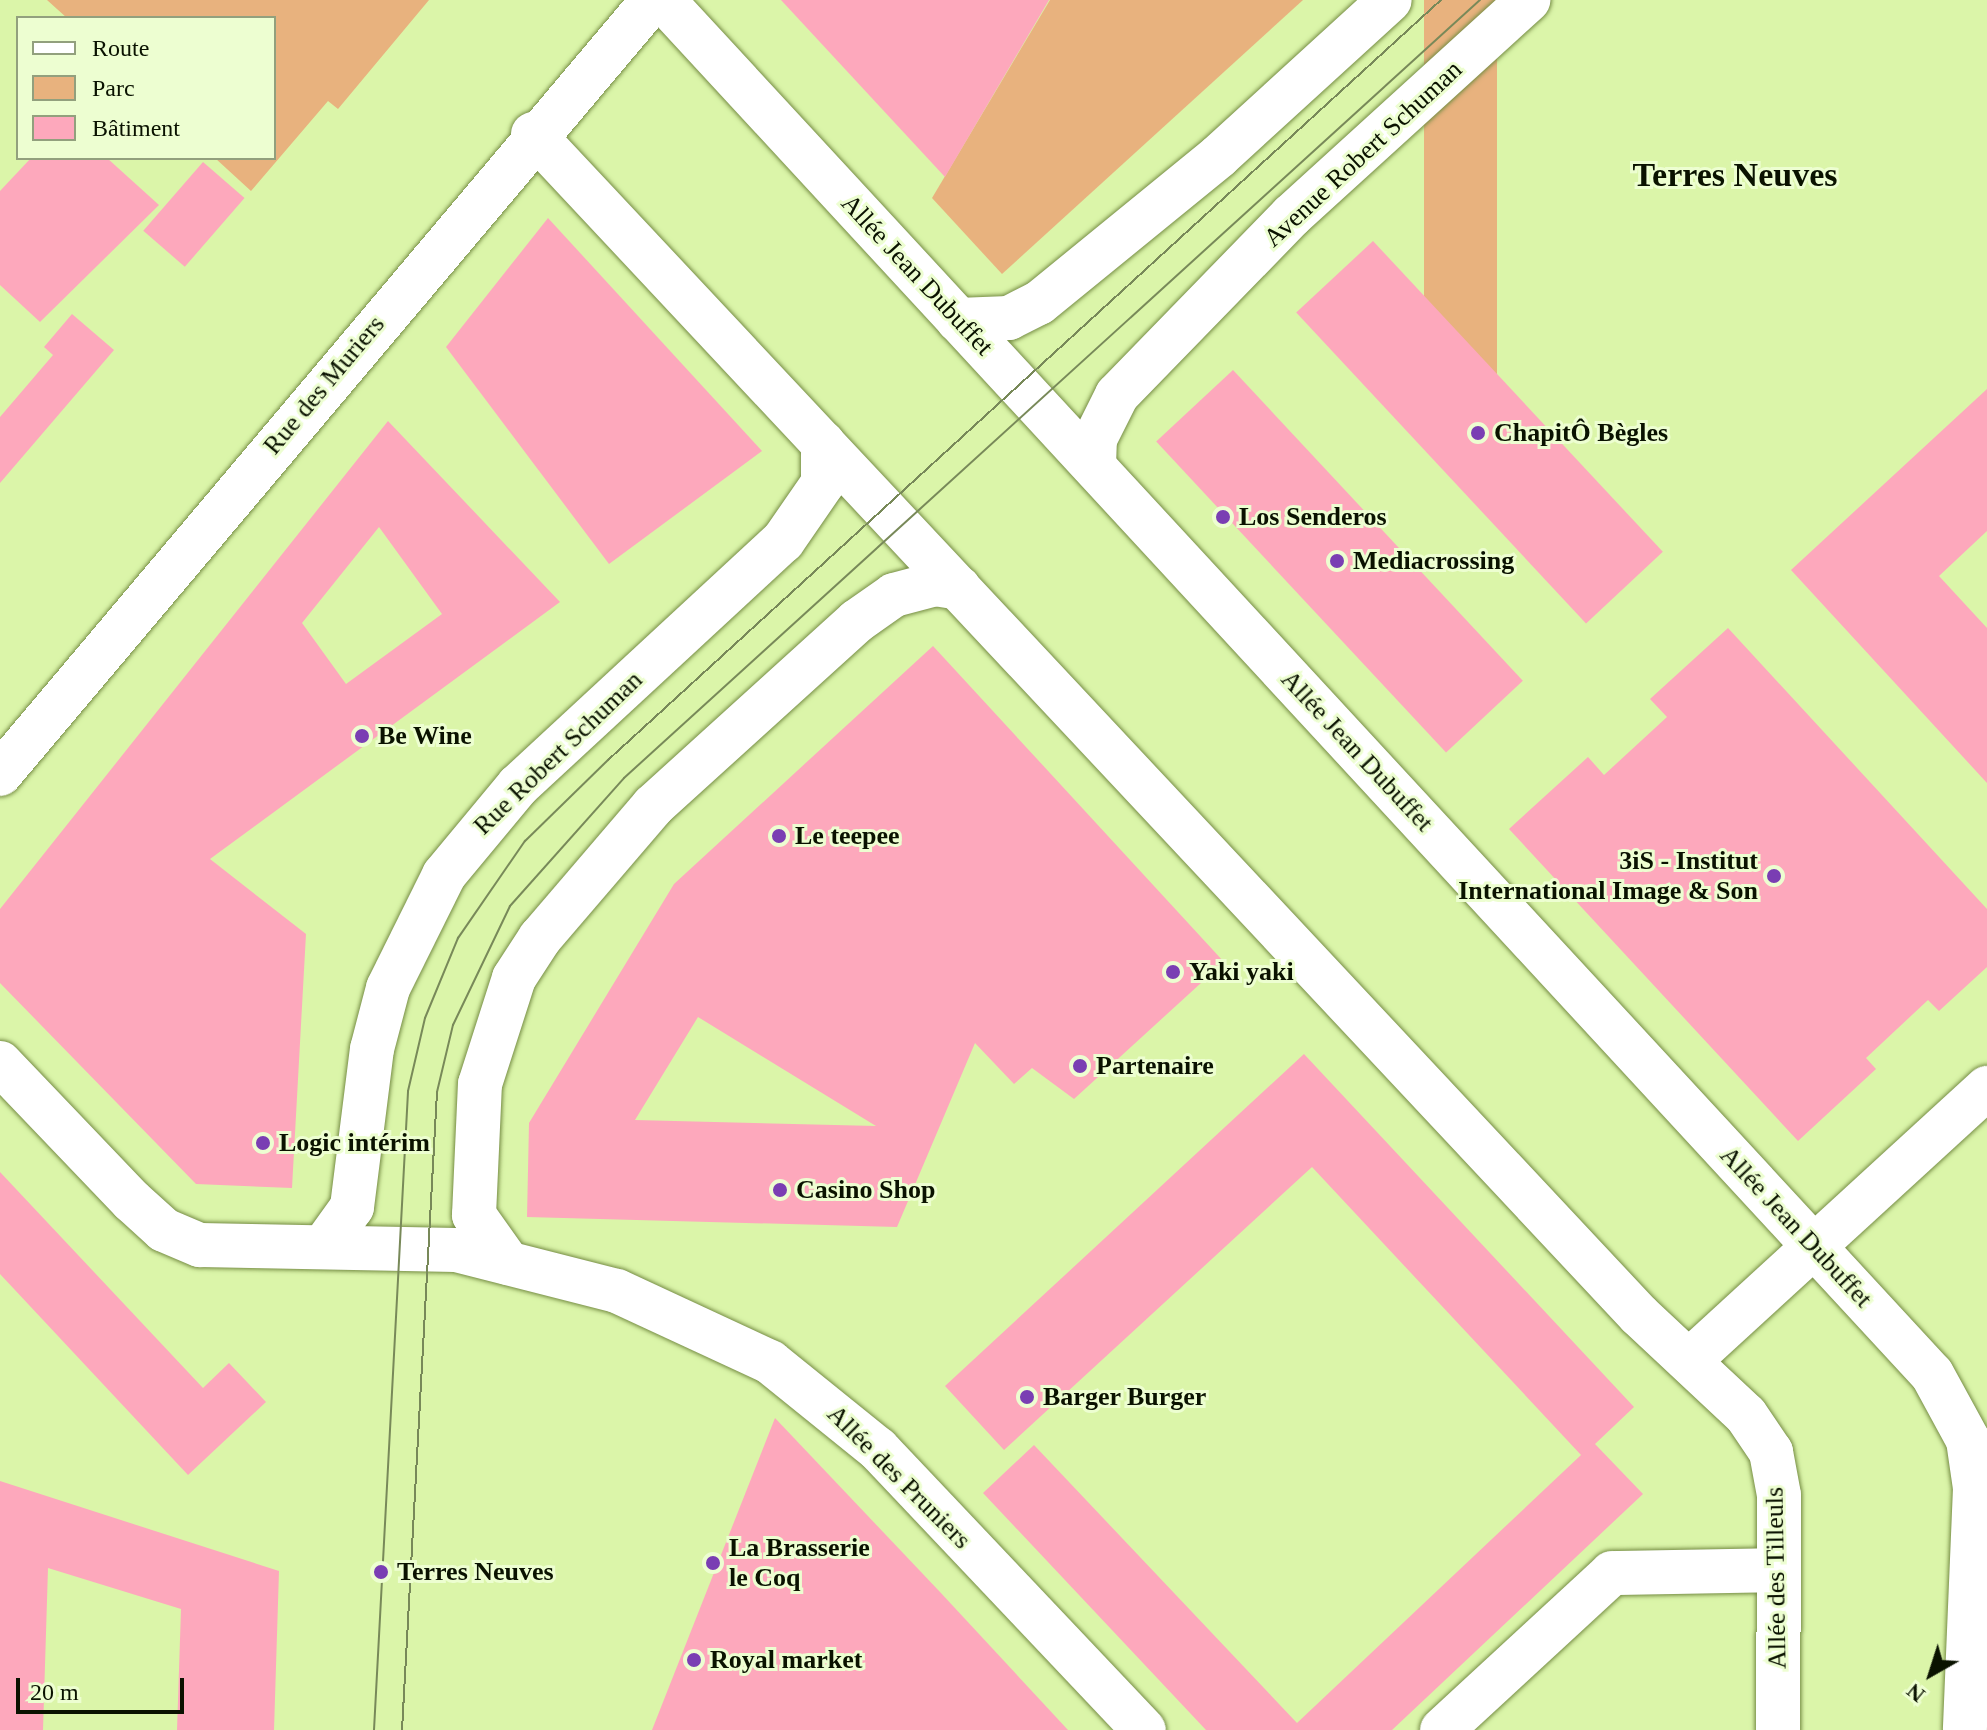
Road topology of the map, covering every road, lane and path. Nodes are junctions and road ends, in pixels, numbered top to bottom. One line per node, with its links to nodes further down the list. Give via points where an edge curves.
1 (653, 0): 5 (street, Rue des Muriers)
2 (663, 0): 6 (street, Allée Jean Dubuffet)
3 (1390, 0): 6 (street, via 1219,156 1094,257 1009,318)
4 (1528, 0): 8 (street, Avenue Robert Schuman, via 1291,216 1117,395 1095,439)
5 (533, 134): 7 (street); 10 (street, Rue des Muriers)
6 (958, 320): 8 (street, Allée Jean Dubuffet)
7 (823, 443): 9 (street); 13 (street, Rue Robert Schuman, via 823,483 792,531 518,786 444,875 388,988 370,1062 352,1207)
8 (1094, 466): 14 (street, Allée Jean Dubuffet)
9 (959, 588): 15 (street, via 935,584 894,595 857,621 653,806 540,938 514,978 480,1084 474,1215); 16 (street, via 1628,1304)
10 (0, 774)
11 (0, 1063): 13 (street, Allée des Pruniers, via 164,1230 200,1245)
12 (1987, 1088): 14 (street)
13 (324, 1246): 15 (street, Allée des Pruniers, via 413,1246)
14 (1815, 1248): 16 (street); 21 (street, Allée Jean Dubuffet, via 1932,1374 1968,1440 1975,1488)
15 (508, 1263): 18 (street, Allée des Pruniers, via 617,1291 694,1321 830,1406)
16 (1690, 1360): 17 (street, Allée des Tilleuls, via 1746,1415 1771,1452 1779,1495)
17 (1777, 1570): 19 (street, via 1612,1573); 20 (street, Allée des Tilleuls)
18 (1144, 1730)
19 (1442, 1730)
20 (1778, 1730)
21 (1965, 1730)

